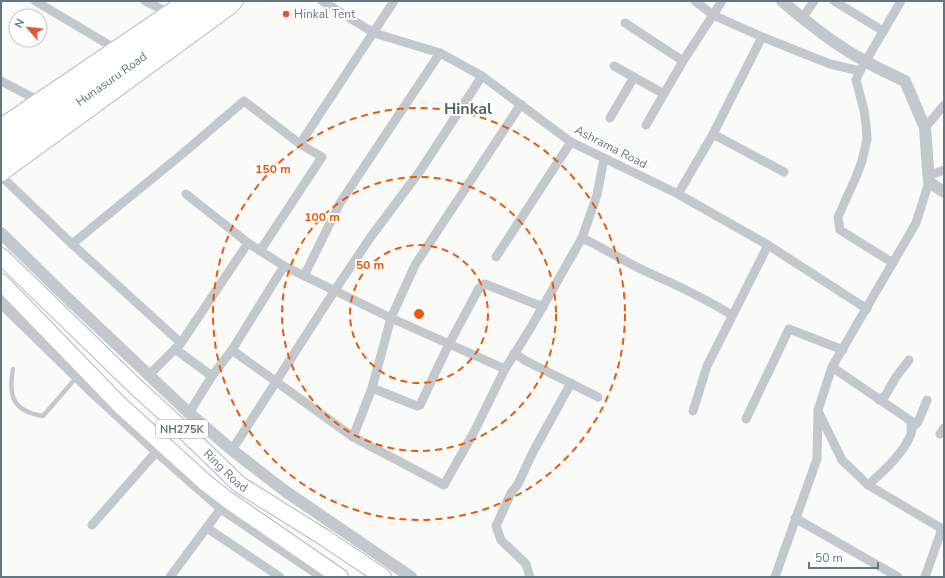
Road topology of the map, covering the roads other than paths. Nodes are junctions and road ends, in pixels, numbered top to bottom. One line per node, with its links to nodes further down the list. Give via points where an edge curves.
1 (34, 1): 22 (street)
2 (145, 1): 15 (street)
3 (187, 1): 15 (highway)
4 (205, 1): 39 (main road, Hunasuru Road)
5 (222, 1): 42 (main road, Hunasuru Road)
6 (235, 1): 46 (highway)
7 (322, 1): 20 (street, Ashrama Road)
8 (394, 1): 20 (street)
9 (695, 1): 16 (street)
10 (722, 1): 16 (street)
11 (782, 1): 17 (street)
12 (814, 1): 17 (street)
13 (834, 1): 19 (street)
14 (901, 1): 19 (street)
15 (169, 14): 22 (highway)
16 (713, 15): 21 (street); 24 (street)
17 (802, 19): 26 (street)
18 (625, 23): 24 (street)
19 (883, 31): 26 (street)
20 (374, 33): 23 (street, Ashrama Road); 41 (street)
21 (762, 37): 26 (street, via 830,64); 38 (street)
22 (116, 49): 31 (highway)
23 (440, 53): 27 (street, Ashrama Road); 61 (street, via 340,203)
24 (683, 61): 30 (street)
25 (614, 66): 28 (street)
26 (863, 66): 37 (street, via 905,81); 59 (street, via 856,80 864,110 867,139 862,161 838,217 840,230)
27 (482, 76): 32 (street, Ashrama Road); 63 (street, via 420,171)
28 (634, 76): 30 (street); 34 (street)
29 (1, 81): 31 (street)
30 (664, 94): 35 (street)
31 (39, 101): 36 (highway)
32 (520, 104): 40 (street, Ashrama Road); 69 (street, via 415,265)
33 (944, 105): 37 (street)
34 (610, 118)
35 (646, 125)
36 (1, 127)
37 (925, 128): 47 (street)
38 (712, 134): 45 (street); 50 (street)
39 (1, 141)
40 (571, 142): 43 (street, Ashrama Road); 58 (street)
41 (300, 144): 54 (street, via 244,101); 56 (street, via 322,157)
42 (1, 157)
43 (604, 158): 50 (street, Ashrama Road); 52 (street, via 597,195)
44 (944, 170): 47 (street)
45 (784, 172)
46 (1, 174): 54 (street)
47 (928, 179): 48 (street); 59 (street, via 916,222)
48 (944, 192)
49 (186, 194): 53 (street)
50 (678, 194): 55 (street, Ashrama Road)
51 (1, 232): 79 (street)
52 (582, 238): 65 (street); 68 (street)
53 (248, 243): 56 (street); 71 (street)
54 (72, 244): 71 (street)
55 (768, 245): 66 (street, Ashrama Road); 68 (street)
56 (260, 251): 60 (street)
57 (1, 256): 106 (highway, Ring Road / NH275K, via 240,485)
58 (496, 257)
59 (893, 262): 66 (street)
60 (284, 266): 61 (street); 72 (street)
61 (304, 276): 63 (street)
62 (1, 282): 67 (highway, Ring Road / NH275K)
63 (335, 290): 69 (street); 82 (street)
64 (1, 300): 67 (street); 81 (street)
65 (543, 307): 70 (street, via 485,284 479,288); 74 (street)
66 (867, 309): 73 (street)
67 (30, 311): 97 (highway, Ring Road / NH275K, via 120,405)
68 (732, 314): 89 (street, via 707,366)
69 (391, 318): 70 (street); 84 (street)
70 (449, 344): 78 (street); 84 (street, via 420,405 416,406)
71 (178, 346): 79 (street); 80 (street)
72 (232, 350): 80 (street); 82 (street)
73 (843, 350): 76 (street); 91 (street, via 789,329)
74 (514, 353): 78 (street); 83 (street)
75 (909, 360): 86 (street, via 885,396)
76 (832, 367): 86 (street); 88 (street)
77 (12, 369): 81 (lane, via 12,394 15,402 30,414 43,416)
78 (505, 369): 93 (street, via 444,485)
79 (149, 374): 90 (street)
80 (212, 376): 90 (street)
81 (78, 377): 94 (street)
82 (276, 381): 93 (street); 95 (street)
83 (571, 383): 85 (street); 108 (street, via 511,493 496,526 501,540 526,564)
84 (372, 388): 93 (street)
85 (598, 397)
86 (879, 400): 92 (street, via 911,422)
87 (927, 400): 92 (street, via 918,422)
88 (818, 410): 96 (street, via 842,460); 98 (street, via 817,459)
89 (693, 411)
90 (189, 413): 95 (street)
91 (746, 418)
92 (911, 429): 96 (street, via 912,433 893,461)
93 (354, 437)
94 (157, 450): 97 (street); 99 (street)
95 (232, 450): 107 (street, via 285,491)
96 (868, 485): 101 (street)
97 (225, 504): 100 (street); 104 (street); 105 (highway, Ring Road / NH275K)
98 (795, 518): 109 (street); 110 (street)
99 (92, 525)
100 (206, 528): 102 (street); 103 (street)
101 (943, 530): 111 (street)
102 (170, 577)
103 (280, 577)
104 (324, 577)
105 (340, 577)
106 (383, 577)
107 (411, 577)
108 (530, 577)
109 (774, 577)
110 (898, 577)
111 (925, 577)

